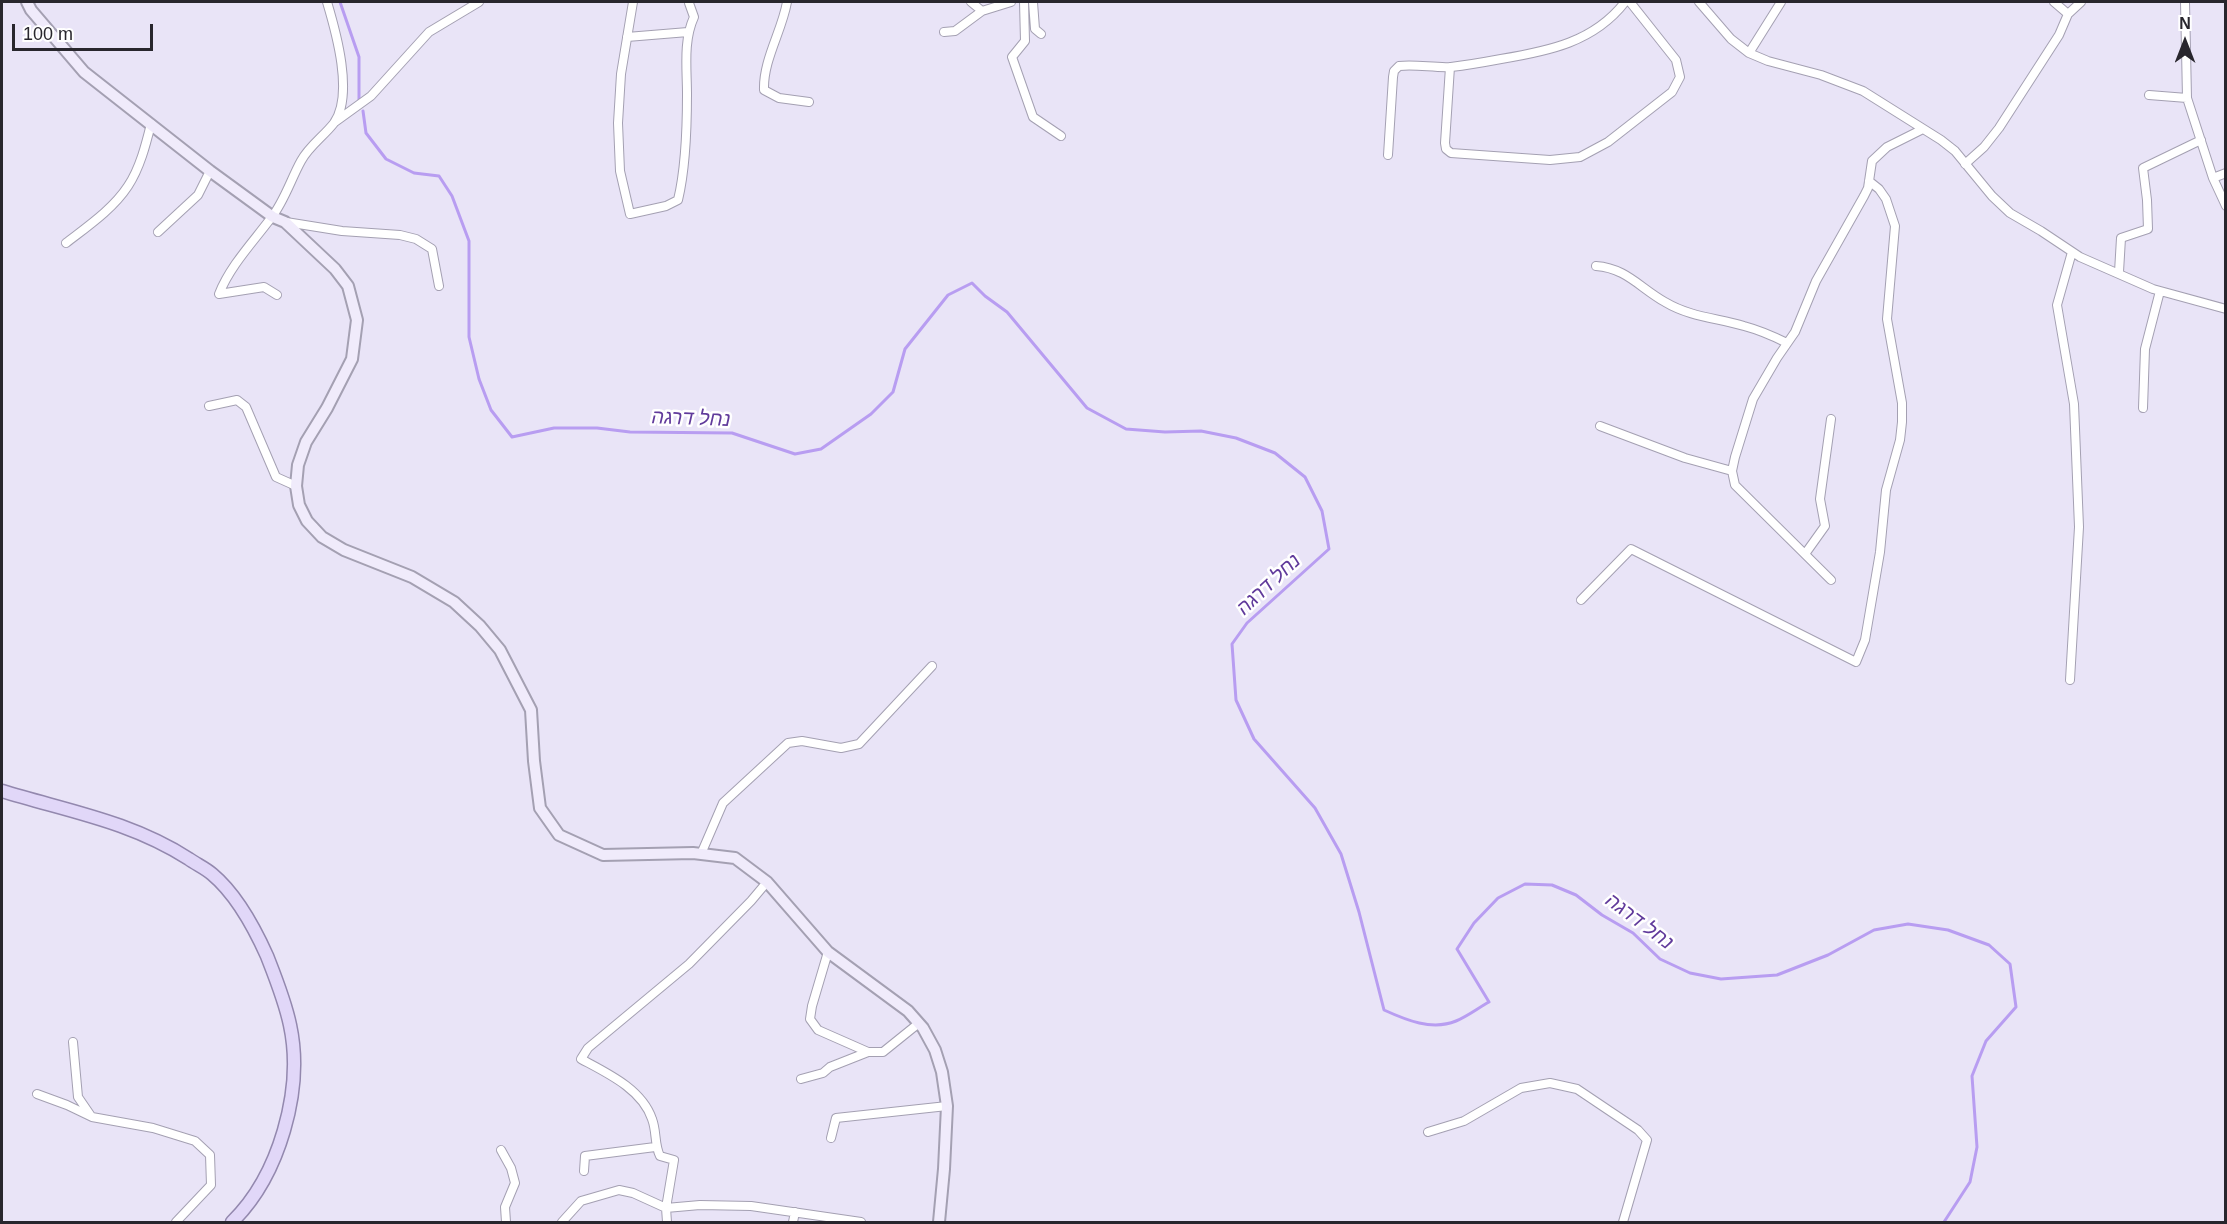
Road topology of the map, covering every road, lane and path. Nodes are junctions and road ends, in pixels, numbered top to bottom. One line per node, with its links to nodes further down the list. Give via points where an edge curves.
1 (27, 2): 30 (street, via 84,72)
2 (327, 2): 29 (street, via 343,80 342,102)
3 (478, 2): 29 (street, via 429,32 371,96)
4 (633, 2): 23 (street)
5 (787, 2): 28 (street, via 764,78 764,90 778,98)
6 (971, 2): 18 (street)
7 (1011, 2): 18 (street)
8 (1024, 2): 32 (street, via 1025,40 1012,57 1033,117)
9 (1033, 2): 22 (street, via 1035,29)
10 (1624, 2): 25 (street, via 1609,19 1566,45)
11 (1630, 2): 25 (street, via 1676,60 1680,77 1672,92 1608,142 1580,157 1550,160 1451,153 1444,143)
12 (1699, 2): 24 (street, via 1731,39)
13 (1781, 2): 24 (street)
14 (2054, 2): 19 (street)
15 (2081, 2): 19 (street)
16 (2185, 2): 27 (street)
17 (689, 3): 20 (street, via 694,17)
18 (982, 11): 21 (street, via 955,31)
19 (2068, 14): 35 (street, via 2059,35 1999,128)
20 (688, 32): 23 (street); 23 (street, via 678,200 630,214 620,171 618,123)
21 (944, 32)
22 (1041, 34)
23 (627, 37)
24 (1749, 53): 31 (street, via 1863,91)
25 (1450, 67): 34 (street, via 1399,66 1394,71)
26 (2149, 95): 27 (street)
27 (2187, 98): 33 (street)
28 (809, 102)
29 (335, 122): 41 (street, via 302,159)
30 (151, 124): 36 (street); 44 (street, via 129,185 111,207)
31 (1923, 129): 35 (street); 39 (street, via 1878,153 1869,168)
32 (1060, 136)
33 (2200, 140): 38 (street); 47 (street, via 2143,168 2148,229 2121,238)
34 (1388, 155)
35 (1965, 164): 45 (street, via 2010,213)
36 (210, 171): 41 (street); 43 (street, via 198,195)
37 (2226, 173): 38 (street)
38 (2213, 178): 40 (street)
39 (1869, 181): 52 (street); 61 (street, via 1886,199 1895,225 1887,319 1902,422 1886,490 1865,640 1856,662 1631,549)
40 (2226, 206)
41 (273, 217): 42 (street); 50 (street, via 258,232 219,294 264,287)
42 (285, 222): 48 (street, via 416,239 432,249); 58 (street, via 348,286 357,320 352,359 306,442)
43 (159, 232)
44 (66, 243)
45 (2072, 252): 47 (street); 63 (street, via 2057,305 2074,404 2079,526)
46 (1596, 266): 52 (street, via 1624,273 1678,309 1745,326)
47 (2119, 272): 49 (street)
48 (439, 286)
49 (2160, 291): 51 (street); 54 (street, via 2145,349)
50 (277, 296)
51 (2226, 309)
52 (1787, 343): 57 (street, via 1753,399)
53 (209, 405): 58 (street, via 237,400 246,407 276,477)
54 (2143, 408)
55 (1831, 419): 59 (street, via 1820,499 1825,526)
56 (1600, 426): 57 (street)
57 (1732, 471): 59 (street, via 1735,485)
58 (296, 486): 65 (street, via 307,521 322,537 412,577 454,602 500,650 531,710 540,808 559,835 603,855)
59 (1805, 554): 60 (street)
60 (1831, 580)
61 (1581, 600)
62 (932, 666): 65 (street, via 859,744 841,748 802,741 788,743 723,803)
63 (2070, 680)
64 (2, 791): 83 (main road, via 90,815 166,845 212,874 240,906 260,940 288,1017 295,1071 288,1117 272,1164)
65 (701, 854): 66 (street, via 735,858)
66 (767, 882): 67 (street); 77 (street, via 689,964 588,1048 581,1059 616,1078 648,1108 655,1128)
67 (828, 952): 68 (street); 70 (street, via 810,1019 818,1030)
68 (919, 1023): 70 (street, via 883,1052); 73 (street, via 935,1050)
69 (73, 1042): 74 (street, via 78,1097)
70 (868, 1052): 71 (street)
71 (801, 1079)
72 (37, 1094): 74 (street)
73 (947, 1106): 76 (street, via 836,1118); 89 (street)
74 (92, 1117): 82 (street, via 164,1131 195,1141 210,1155 211,1185)
75 (1428, 1132): 90 (street, via 1464,1120 1521,1088 1550,1083 1577,1089 1647,1140)
76 (831, 1138)
77 (655, 1147): 79 (street, via 585,1156); 80 (street, via 660,1156 674,1160)
78 (501, 1150): 84 (street, via 515,1184 505,1207)
79 (584, 1171)
80 (666, 1208): 81 (street, via 720,1205); 85 (street, via 618,1190 581,1201); 86 (street)
81 (795, 1212): 87 (street); 88 (street)
82 (176, 1222)
83 (232, 1222)
84 (506, 1222)
85 (562, 1222)
86 (667, 1222)
87 (793, 1222)
88 (861, 1222)
89 (939, 1222)
90 (1623, 1222)

